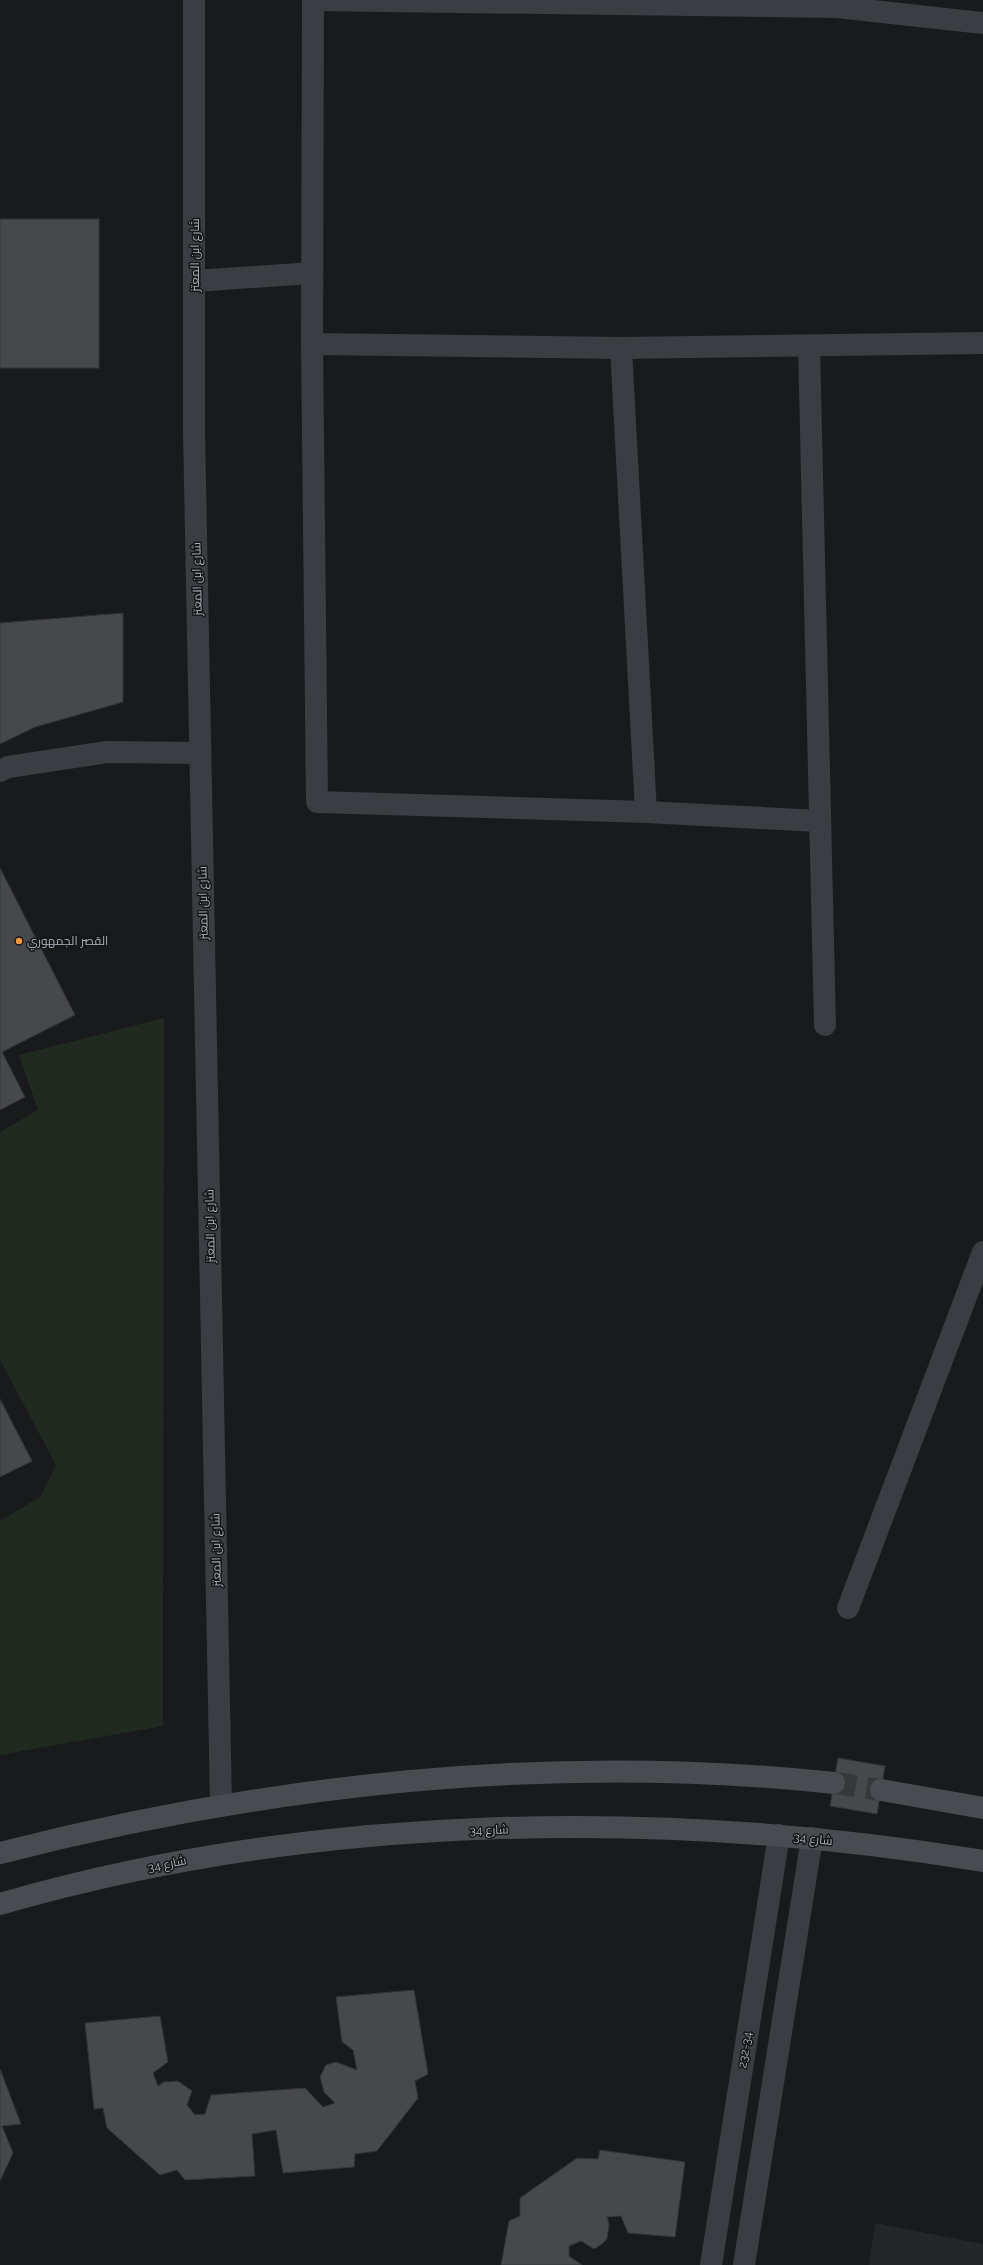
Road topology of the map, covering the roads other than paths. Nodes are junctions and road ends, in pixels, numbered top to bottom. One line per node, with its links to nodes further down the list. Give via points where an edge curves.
1 (194, 0): 6 (street, شارع ابن المعتز)
2 (313, 0): 3 (street); 5 (street)
3 (689, 2): 4 (street, via 837,7)
4 (983, 23)
5 (312, 273): 6 (street); 8 (street)
6 (195, 281): 11 (street, شارع ابن المعتز, via 194,432)
7 (983, 343): 9 (street)
8 (312, 344): 10 (street); 13 (street, via 317,802)
9 (809, 347): 10 (street); 14 (street)
10 (621, 348): 13 (street)
11 (200, 753): 12 (street, via 107,752 8,767); 20 (street, شارع ابن المعتز)
12 (0, 771)
13 (646, 812): 14 (street)
14 (819, 820): 15 (street)
15 (825, 1025)
16 (983, 1252): 17 (street)
17 (848, 1608)
18 (834, 1783): 20 (main road, via 708,1772 553,1772 396,1783)
19 (881, 1790): 21 (main road)
20 (221, 1805): 24 (main road, via 150,1817)
21 (983, 1808)
22 (780, 1835): 23 (main road, شارع 34); 26 (main road, شارع 34, via 589,1828 493,1830 303,1843 209,1856 108,1877); 27 (street, 232-34)
23 (812, 1838): 25 (main road, شارع 34); 28 (street)
24 (0, 1853)
25 (983, 1861)
26 (0, 1904)
27 (710, 2265)
28 (744, 2265)

